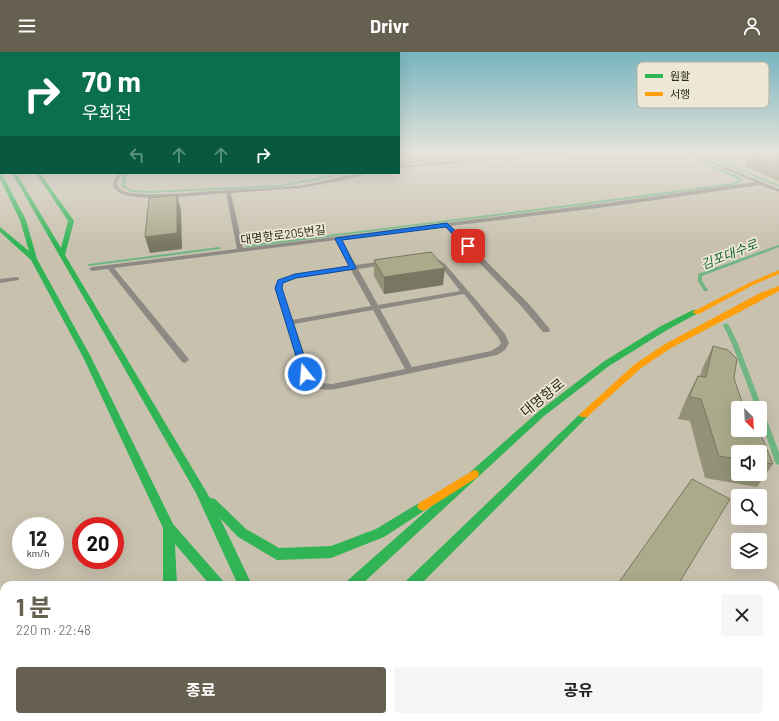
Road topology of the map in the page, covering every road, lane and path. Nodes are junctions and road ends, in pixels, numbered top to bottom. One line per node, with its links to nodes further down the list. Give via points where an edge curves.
1 (5, 183): 18 (main road, via 23,220)
2 (20, 183): 17 (main road)
3 (45, 183): 17 (main road, via 71,221)
4 (115, 183): 9 (lane, via 119,190 127,193 158,195)
5 (317, 183): 9 (lane)
6 (759, 183): 11 (lane, 대명항로205번길)
7 (761, 183): 8 (lane)
8 (779, 191)
9 (228, 192): 16 (lane)
10 (7, 222): 18 (main road)
11 (447, 225): 15 (lane, 대명항로205번길); 29 (lane)
12 (0, 229): 18 (main road)
13 (59, 232): 17 (main road)
14 (0, 239): 18 (main road)
15 (338, 239): 16 (lane, 대명항로205번길); 20 (lane)
16 (240, 250): 19 (lane, 대명항로205번길)
17 (63, 254): 33 (main road)
18 (34, 259): 34 (main road, via 88,357)
19 (110, 267): 21 (lane, 대명항로205번길); 30 (lane)
20 (353, 268): 26 (lane, via 419,258 434,259); 27 (lane); 28 (lane, via 295,276 280,282 278,288)
21 (92, 269)
22 (779, 272): 32 (main road, 대명항로, via 664,328 606,364 541,414)
23 (17, 279): 24 (lane)
24 (0, 282)
25 (779, 288): 35 (main road, via 668,346 638,366 563,434)
26 (464, 292): 27 (lane); 31 (lane, via 502,336 505,343 502,348 494,353)
27 (375, 308): 28 (lane); 31 (lane)
28 (289, 323): 31 (lane, via 305,374 315,385 324,388)
29 (546, 330)
30 (185, 360)
31 (410, 371)
32 (474, 474): 33 (main road, via 380,533 331,552 277,554 242,533); 40 (main road, 대명항로)
33 (201, 491): 39 (main road)
34 (169, 528): 37 (main road); 38 (main road)
35 (446, 551): 36 (main road); 41 (main road)
36 (438, 572)
37 (170, 581)
38 (215, 581)
39 (243, 581)
40 (356, 581)
41 (416, 581)

